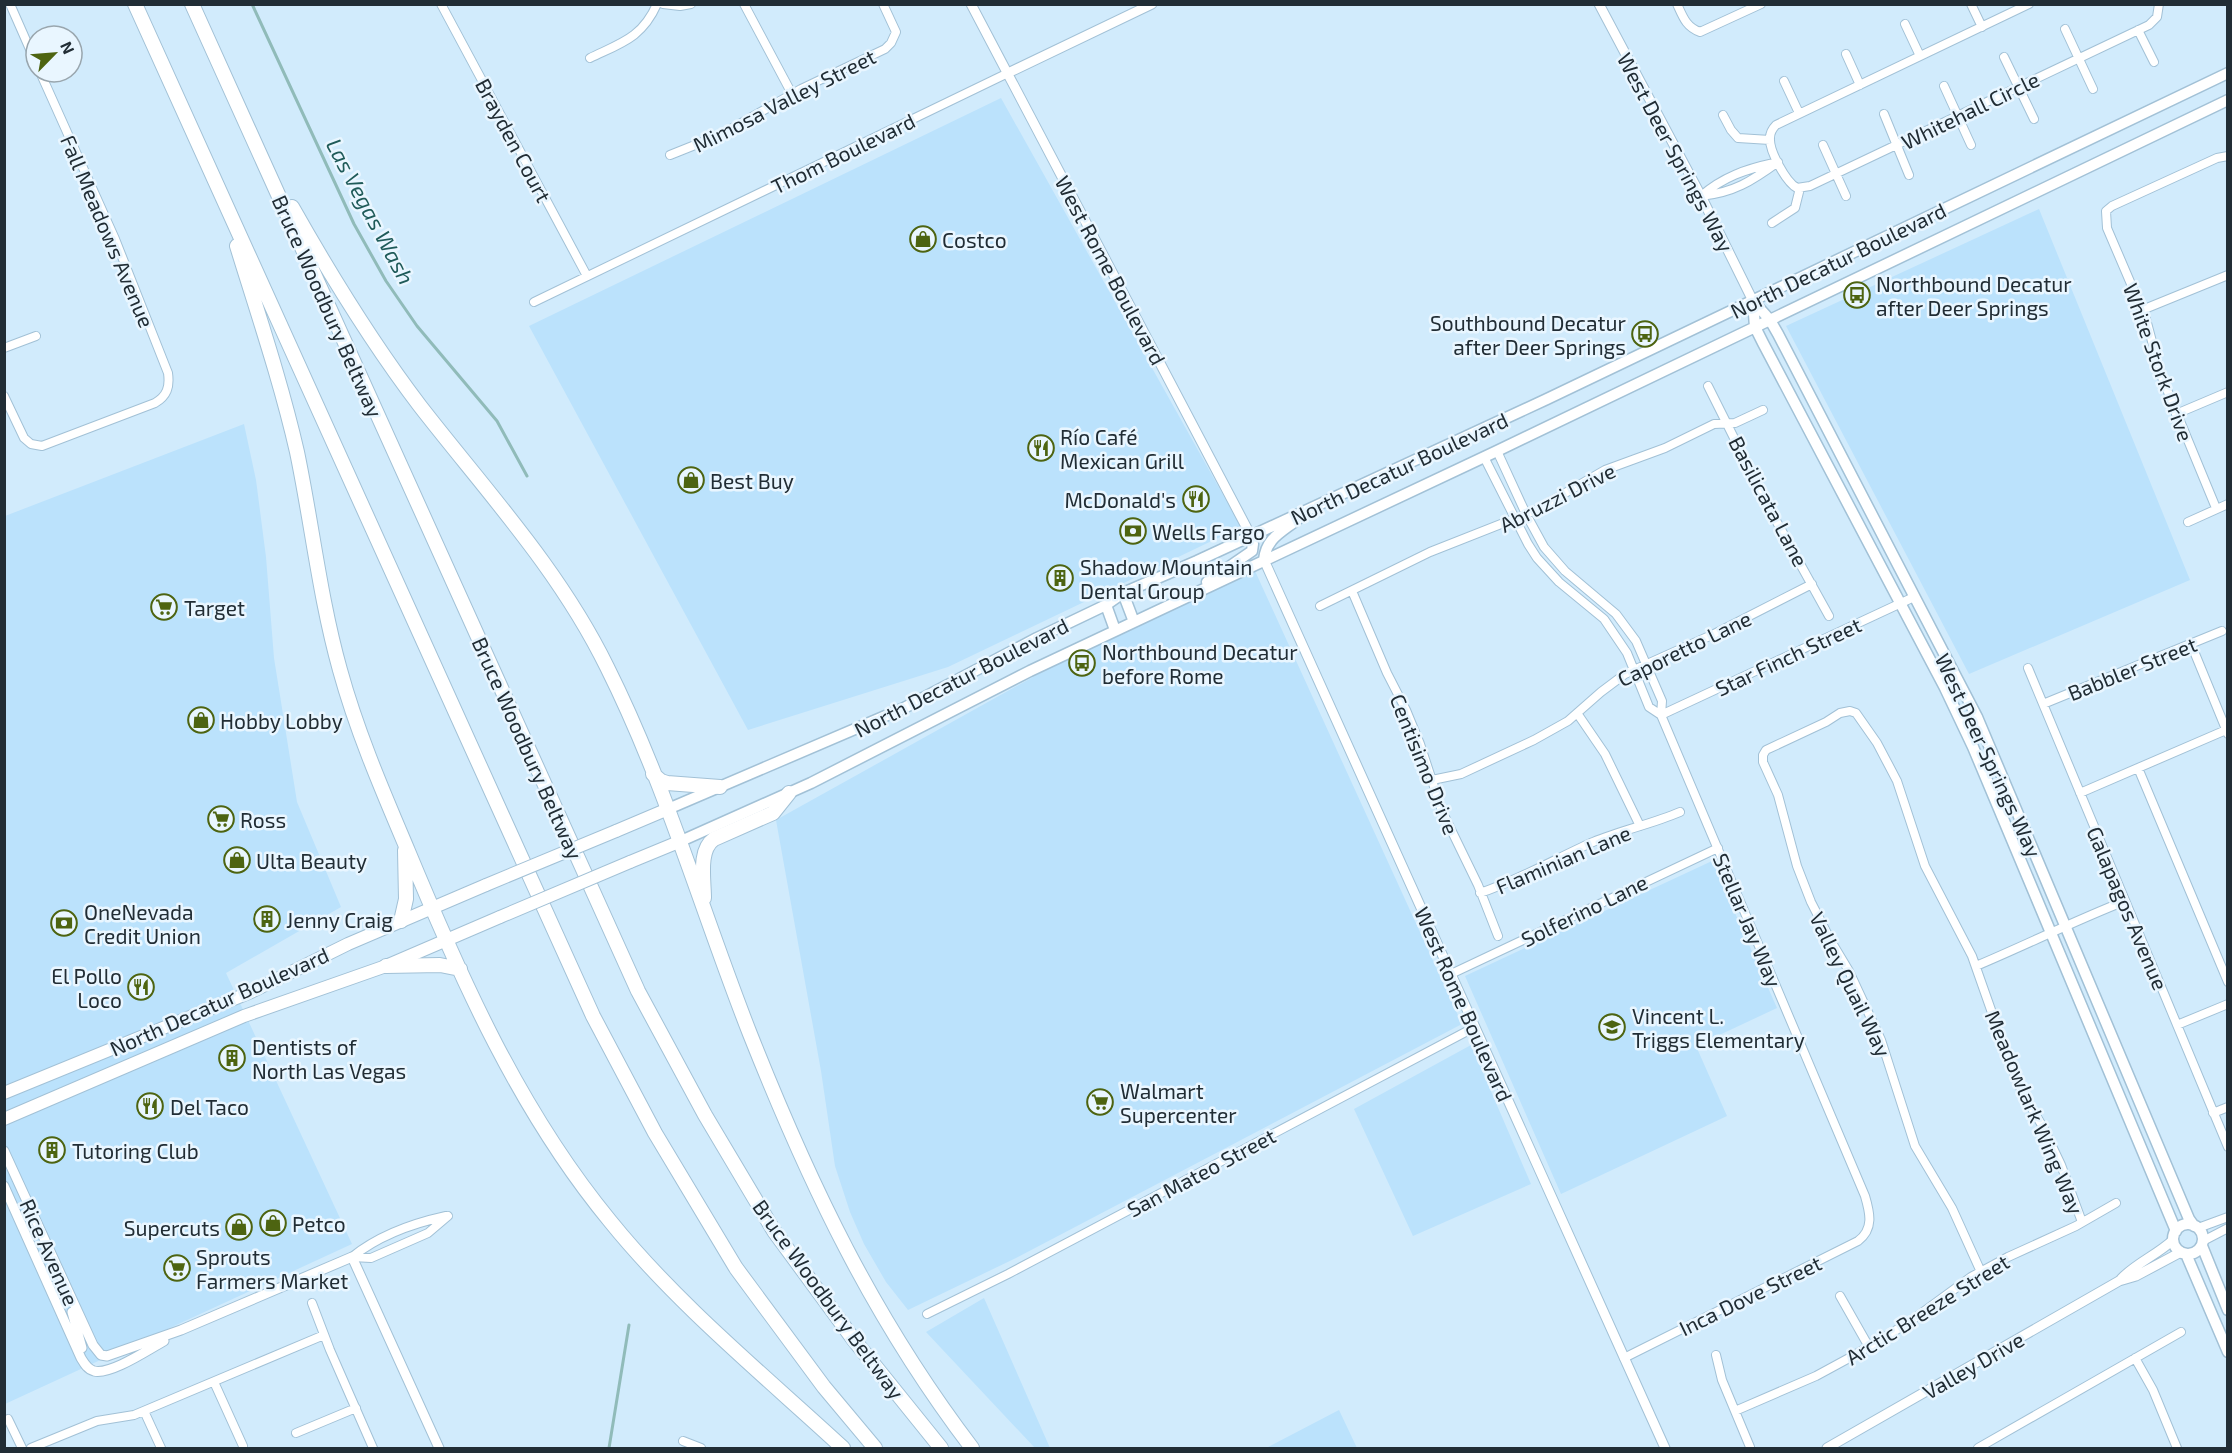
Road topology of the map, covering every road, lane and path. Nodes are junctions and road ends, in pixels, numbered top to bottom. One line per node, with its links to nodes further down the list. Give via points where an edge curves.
1 (10, 4): 22 (street)
2 (135, 4): 54 (highway)
3 (192, 4): 45 (highway, Bruce Woodbury Beltway)
4 (441, 4): 60 (street, Brayden Court)
5 (657, 4): 26 (street, via 640,32)
6 (663, 4): 7 (street)
7 (691, 4)
8 (744, 4): 37 (street)
9 (883, 4): 37 (street, Mimosa Valley Street, via 894,27 894,38 885,50)
10 (971, 4): 29 (street, West Rome Boulevard)
11 (1152, 4): 29 (street, Thom Boulevard)
12 (1599, 4): 56 (street, West Deer Springs Way)
13 (1677, 4): 14 (street, via 1687,25 1700,32)
14 (1761, 4)
15 (1971, 4): 19 (street)
16 (2029, 4): 19 (street)
17 (2159, 4): 21 (street, Whitehall Circle, via 2154,21)
18 (1905, 24): 24 (street)
19 (1982, 27): 24 (street)
20 (2065, 29): 27 (street)
21 (2138, 30): 27 (street, Whitehall Circle); 28 (street)
22 (24, 36)
23 (1846, 54): 33 (street)
24 (1920, 56): 33 (street)
25 (2004, 57): 35 (street)
26 (590, 58)
27 (2079, 58): 35 (street, Whitehall Circle); 36 (street)
28 (2154, 62)
29 (1008, 73): 60 (street, Thom Boulevard); 82 (street, West Rome Boulevard)
30 (2228, 73): 61 (main road, North Decatur Boulevard)
31 (1784, 81): 39 (street)
32 (45, 84): 70 (street, Fall Meadows Avenue, via 115,240 170,382 155,403 42,446 24,438)
33 (1860, 85): 39 (street)
34 (1944, 86): 42 (street)
35 (2019, 87): 42 (street, Whitehall Circle); 43 (street)
36 (2094, 89)
37 (792, 94): 49 (street, Mimosa Valley Street, via 720,135)
38 (2228, 100): 64 (main road, North Decatur Boulevard)
39 (1799, 113): 44 (street, via 1776,125)
40 (1884, 114): 47 (street)
41 (1723, 115): 44 (street, via 1738,138)
42 (1957, 116): 47 (street, Whitehall Circle); 48 (street)
43 (2034, 119)
44 (1770, 140): 51 (street)
45 (253, 141): 106 (highway, via 376,345 533,546 571,601 611,676); 185 (highway, Bruce Woodbury Beltway, via 638,991 774,1231)
46 (1823, 145): 52 (street)
47 (1897, 145): 52 (street, Whitehall Circle); 53 (street)
48 (1971, 145)
49 (670, 155)
50 (2228, 156): 63 (street, White Stork Drive, via 2106,211 2107,228)
51 (1778, 162): 55 (street, via 1788,181); 56 (street, via 1746,169 1714,184); 56 (street, via 1752,181 1720,195)
52 (1836, 173): 55 (street, Whitehall Circle); 57 (street)
53 (1909, 175)
54 (218, 186): 115 (highway, via 287,412 340,670); 184 (highway, via 593,1016 655,1133 736,1268)
55 (1800, 188): 58 (street, via 1795,208)
56 (1701, 196): 61 (street, West Deer Springs Way)
57 (1846, 196)
58 (1772, 223)
59 (2228, 275): 63 (street)
60 (587, 276): 62 (street, Thom Boulevard)
61 (1753, 301): 64 (main road, West Deer Springs Way); 65 (main road, West Deer Springs Way); 77 (main road, North Decatur Boulevard)
62 (534, 302)
63 (2142, 310): 72 (street, White Stork Drive, via 2156,363)
64 (1770, 320): 65 (main road, North Decatur Boulevard); 88 (main road, West Deer Springs Way)
65 (1755, 327): 74 (main road, North Decatur Boulevard); 89 (main road, West Deer Springs Way)
66 (36, 336): 67 (street)
67 (4, 348)
68 (1708, 386): 73 (street, Basilicata Lane)
69 (2228, 392): 72 (street)
70 (4, 396)
71 (1763, 410): 73 (street, Abruzzi Drive)
72 (2176, 414): 78 (street, White Stork Drive)
73 (1727, 424): 79 (street, Abruzzi Drive, via 1714,424 1665,448 1605,470); 84 (street, Basilicata Lane)
74 (1497, 451): 75 (main road, North Decatur Boulevard); 79 (street)
75 (1484, 457): 80 (street); 83 (main road, North Decatur Boulevard)
76 (2228, 504): 78 (street)
77 (1312, 508): 82 (main road, North Decatur Boulevard); 83 (main road, via 1270,541)
78 (2216, 508): 81 (street)
79 (1526, 514): 80 (street, Abruzzi Drive); 97 (street, via 1544,547 1565,571 1616,614)
80 (1515, 519): 85 (street, Abruzzi Drive, via 1430,552); 99 (street, via 1548,572 1619,638)
81 (2188, 522)
82 (1251, 536): 86 (main road, North Decatur Boulevard); 87 (main road, via 1252,551)
83 (1264, 561): 87 (main road, North Decatur Boulevard); 128 (street, West Rome Boulevard)
84 (1812, 584): 92 (street, Basilicata Lane); 97 (street, Caporetto Lane)
85 (1352, 591): 91 (street, Abruzzi Drive); 107 (street, Centisimo Drive, via 1410,719)
86 (1123, 593): 90 (main road, North Decatur Boulevard); 93 (main road)
87 (1190, 595): 93 (main road, North Decatur Boulevard)
88 (1914, 597): 89 (street, Star Finch Street); 122 (main road, West Deer Springs Way, via 1980,725)
89 (1901, 603): 102 (street, Star Finch Street); 122 (main road, West Deer Springs Way, via 1959,716)
90 (1106, 605): 94 (main road); 108 (main road, North Decatur Boulevard, via 904,708)
91 (1320, 606)
92 (1829, 616)
93 (1134, 622): 94 (main road, North Decatur Boulevard)
94 (1115, 630): 109 (main road, North Decatur Boulevard)
95 (2222, 631): 96 (street, Babbler Street)
96 (2191, 644): 100 (street, Babbler Street); 103 (street)
97 (1647, 664): 99 (street, Caporetto Lane); 102 (street, via 1662,700)
98 (2028, 668): 100 (street, Galapagos Avenue)
99 (1634, 670): 101 (street, Caporetto Lane, via 1607,686); 102 (street, via 1649,707)
100 (2043, 704): 110 (street, Galapagos Avenue)
101 (1577, 713): 107 (street, Caporetto Lane, via 1568,722 1506,754 1461,774); 113 (street, via 1605,754)
102 (1661, 715): 116 (street, Stellar Jay Way)
103 (2227, 732): 105 (street)
104 (1763, 755): 126 (street, Meadowlark Wing Way, via 1840,713 1856,713 1897,781 1925,866); 152 (street, Valley Quail Way, via 1811,902 1881,1040 1915,1146 1952,1208)
105 (2138, 768): 110 (street); 129 (street)
106 (652, 773): 108 (highway, via 667,783); 111 (highway)
107 (1432, 780): 117 (street, Centisimo Drive)
108 (720, 787): 111 (main road, North Decatur Boulevard)
109 (789, 793): 114 (main road, North Decatur Boulevard); 119 (highway, via 773,813 707,845)
110 (2080, 793): 118 (street, Galapagos Avenue)
111 (668, 809): 114 (highway); 120 (main road, North Decatur Boulevard, bridge)
112 (1680, 812): 113 (street, Flaminian Lane)
113 (1640, 826): 117 (street, Flaminian Lane, via 1593,842)
114 (681, 841): 119 (highway); 124 (main road, North Decatur Boulevard, bridge)
115 (405, 845): 120 (highway); 121 (highway, via 406,898)
116 (1718, 848): 128 (street, Solferino Lane); 144 (street, Stellar Jay Way, via 1865,1196)
117 (1480, 893): 123 (street, Centisimo Drive)
118 (2125, 901): 122 (street); 131 (street, Galapagos Avenue)
119 (704, 906): 186 (highway, via 749,1031 829,1219 891,1331)
120 (432, 908): 121 (main road, North Decatur Boulevard); 124 (highway)
121 (402, 921): 133 (main road, North Decatur Boulevard, via 236,998)
122 (2058, 929): 126 (street); 145 (main road, West Deer Springs Way, via 2186,1214); 148 (main road, West Deer Springs Way)
123 (1498, 936)
124 (447, 939): 125 (main road, North Decatur Boulevard); 127 (highway)
125 (386, 966): 127 (highway, via 440,965); 136 (main road, North Decatur Boulevard, via 236,1019)
126 (1976, 966): 142 (street, Meadowlark Wing Way, via 2012,1068 2061,1166)
127 (460, 969): 183 (highway, via 536,1116 601,1210 676,1293)
128 (1451, 974): 132 (street, West Rome Boulevard)
129 (2228, 982)
130 (2228, 1004): 131 (street)
131 (2177, 1025): 135 (street, Galapagos Avenue)
132 (1475, 1027): 158 (street, San Mateo Street); 166 (street, West Rome Boulevard)
133 (4, 1093)
134 (2228, 1107): 135 (street)
135 (2213, 1113): 137 (street, Galapagos Avenue)
136 (4, 1119)
137 (2228, 1147)
138 (4, 1151): 143 (street, Rice Avenue)
139 (4, 1186): 147 (street, Rice Avenue)
140 (2116, 1203): 142 (street, Arctic Breeze Street)
141 (2228, 1217): 145 (street)
142 (2082, 1222): 152 (street, Arctic Breeze Street)
143 (38, 1225): 147 (street); 154 (street, Rice Avenue)
144 (1869, 1226): 166 (street, Inca Dove Street, via 1858,1241)
145 (2196, 1227): 148 (main road, via 2184,1225); 149 (main road)
146 (2228, 1228): 149 (street)
147 (25, 1231): 165 (street, Rice Avenue)
148 (2175, 1235): 150 (main road, via 2177,1249); 153 (street, Valley Drive, via 2164,1249 2131,1268)
149 (2202, 1243): 150 (main road, via 2195,1252); 157 (main road)
150 (2183, 1253): 153 (street, Valley Drive); 163 (main road)
151 (352, 1257): 151 (street, via 371,1258 428,1233 448,1216 422,1221 366,1246); 159 (street); 181 (street)
152 (1981, 1272): 162 (street, Arctic Breeze Street)
153 (2119, 1281): 188 (street, Valley Drive)
154 (67, 1288): 159 (street, Rice Avenue, via 98,1352 107,1356); 165 (street, via 84,1353)
155 (1840, 1296): 162 (street)
156 (312, 1303): 161 (street)
157 (2228, 1310)
158 (927, 1314)
159 (181, 1330): 165 (street, via 129,1360 100,1371 89,1369)
160 (2181, 1332): 167 (street)
161 (324, 1335): 168 (street); 169 (street)
162 (1869, 1347): 171 (street, Arctic Breeze Street, via 1816,1376)
163 (2228, 1352)
164 (1716, 1354): 171 (street)
165 (81, 1358)
166 (1624, 1358): 187 (street, West Rome Boulevard)
167 (2135, 1358): 189 (street); 190 (street)
168 (214, 1382): 170 (street); 175 (street)
169 (356, 1408): 173 (street); 180 (street)
170 (144, 1411): 178 (street, via 86,1424); 179 (street)
171 (1735, 1411): 176 (street)
172 (8, 1419): 177 (street)
173 (296, 1433)
174 (682, 1441): 182 (street)
175 (243, 1446)
176 (1750, 1447)
177 (22, 1449)
178 (31, 1449)
179 (161, 1449)
180 (373, 1449)
181 (439, 1449)
182 (701, 1449)
183 (843, 1449)
184 (875, 1449)
185 (941, 1449)
186 (972, 1449)
187 (1665, 1449)
188 (1827, 1449)
189 (1978, 1449)
190 (2177, 1449)

